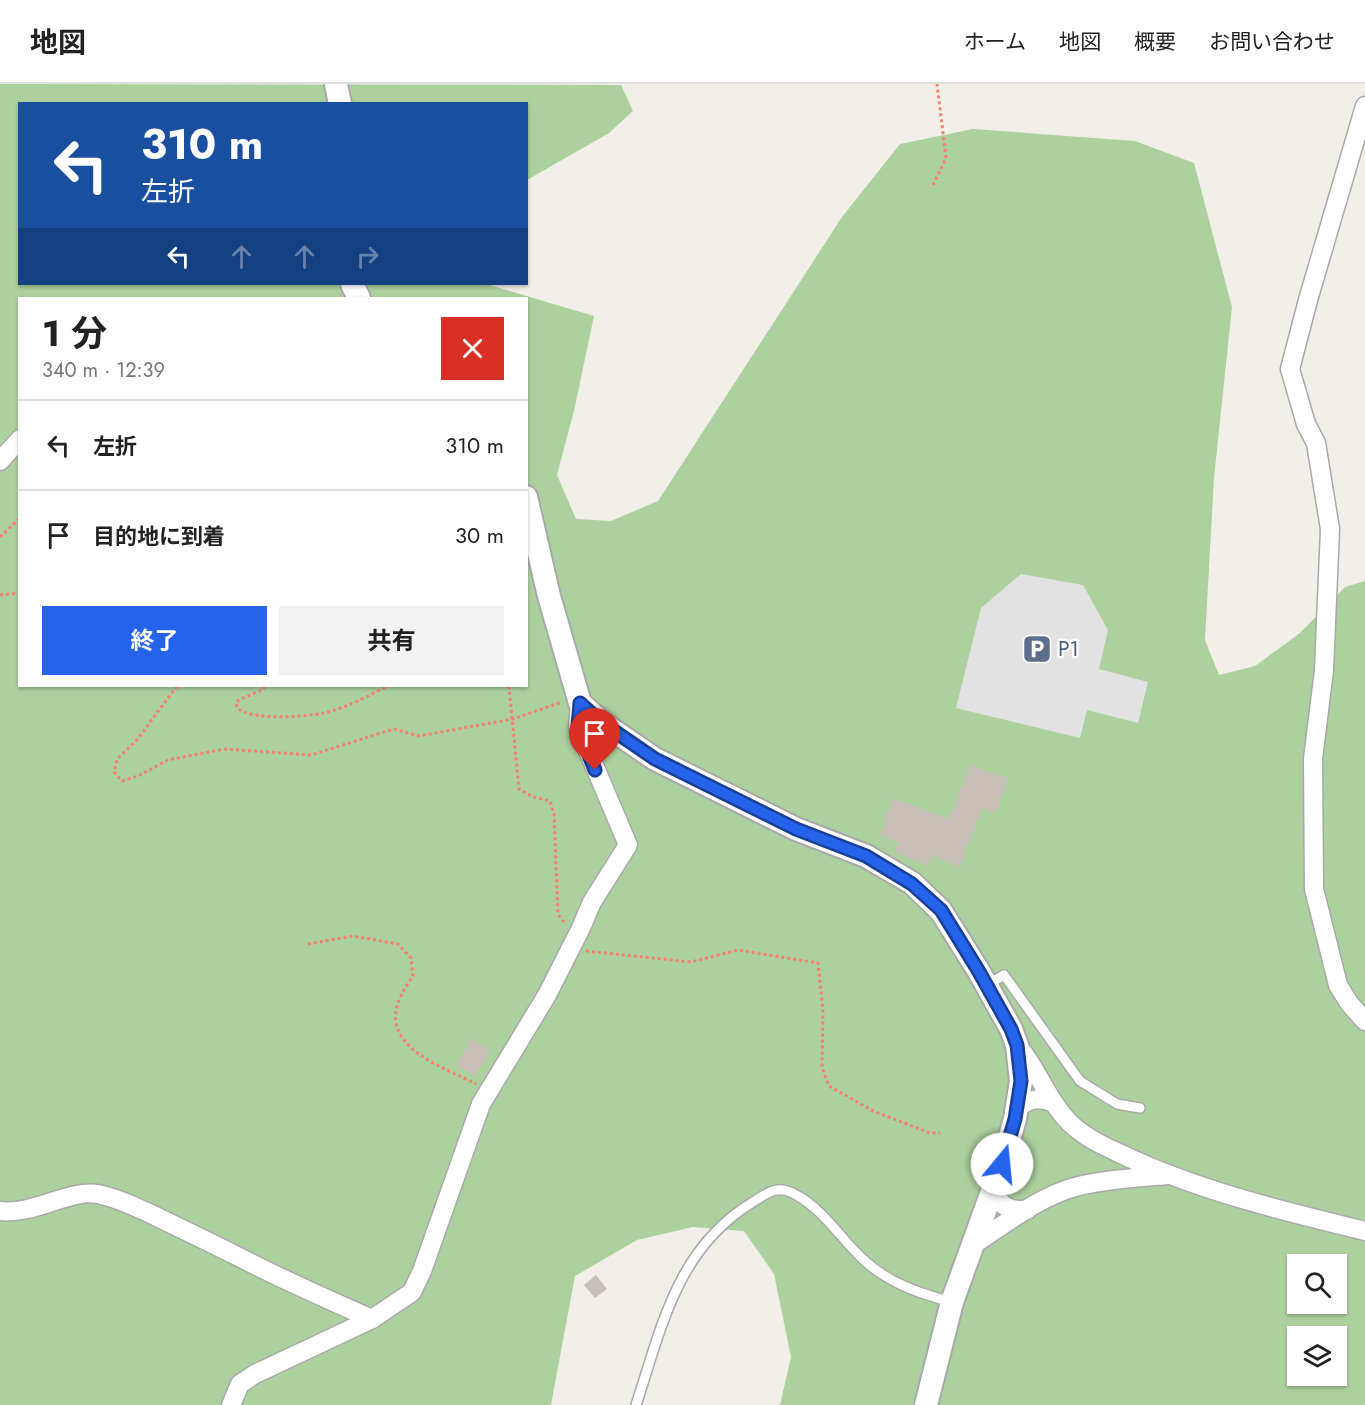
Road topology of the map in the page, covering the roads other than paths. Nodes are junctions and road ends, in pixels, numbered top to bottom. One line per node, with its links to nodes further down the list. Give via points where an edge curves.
1 (336, 84): 2 (street)
2 (340, 102)
3 (1365, 106): 9 (street, via 1290,369 1306,424 1316,443 1330,529 1324,670 1313,759 1314,889 1338,985)
4 (18, 441): 5 (street)
5 (0, 461)
6 (528, 506): 7 (street)
7 (579, 700): 8 (street, via 601,722 655,759 796,829 866,856 912,884 941,910); 21 (street, via 578,727 628,845 592,902 547,995 481,1104 412,1292)
8 (987, 985): 10 (street); 13 (lane, via 1004,975 1080,1081 1117,1104)
9 (1365, 1021)
10 (1017, 1045): 11 (street); 12 (street, via 1021,1081)
11 (1054, 1103): 12 (street, via 1032,1099); 14 (street, via 1089,1139)
12 (1017, 1108): 15 (street)
13 (1140, 1108)
14 (1169, 1175): 16 (street, via 1094,1182 1057,1194); 18 (street, via 1235,1197)
15 (992, 1188): 16 (street, via 1004,1206 1015,1211); 19 (street)
16 (1027, 1210): 19 (street)
17 (0, 1211): 21 (street, via 39,1208 83,1193 97,1194 182,1228 281,1279)
18 (1365, 1231)
19 (971, 1246): 20 (street)
20 (952, 1302): 23 (lane, via 915,1292 889,1279 867,1263 812,1205 785,1190 772,1190 716,1230 695,1255 671,1299); 24 (street)
21 (372, 1319): 22 (street, via 255,1374 240,1384)
22 (231, 1405)
23 (636, 1405)
24 (926, 1405)

